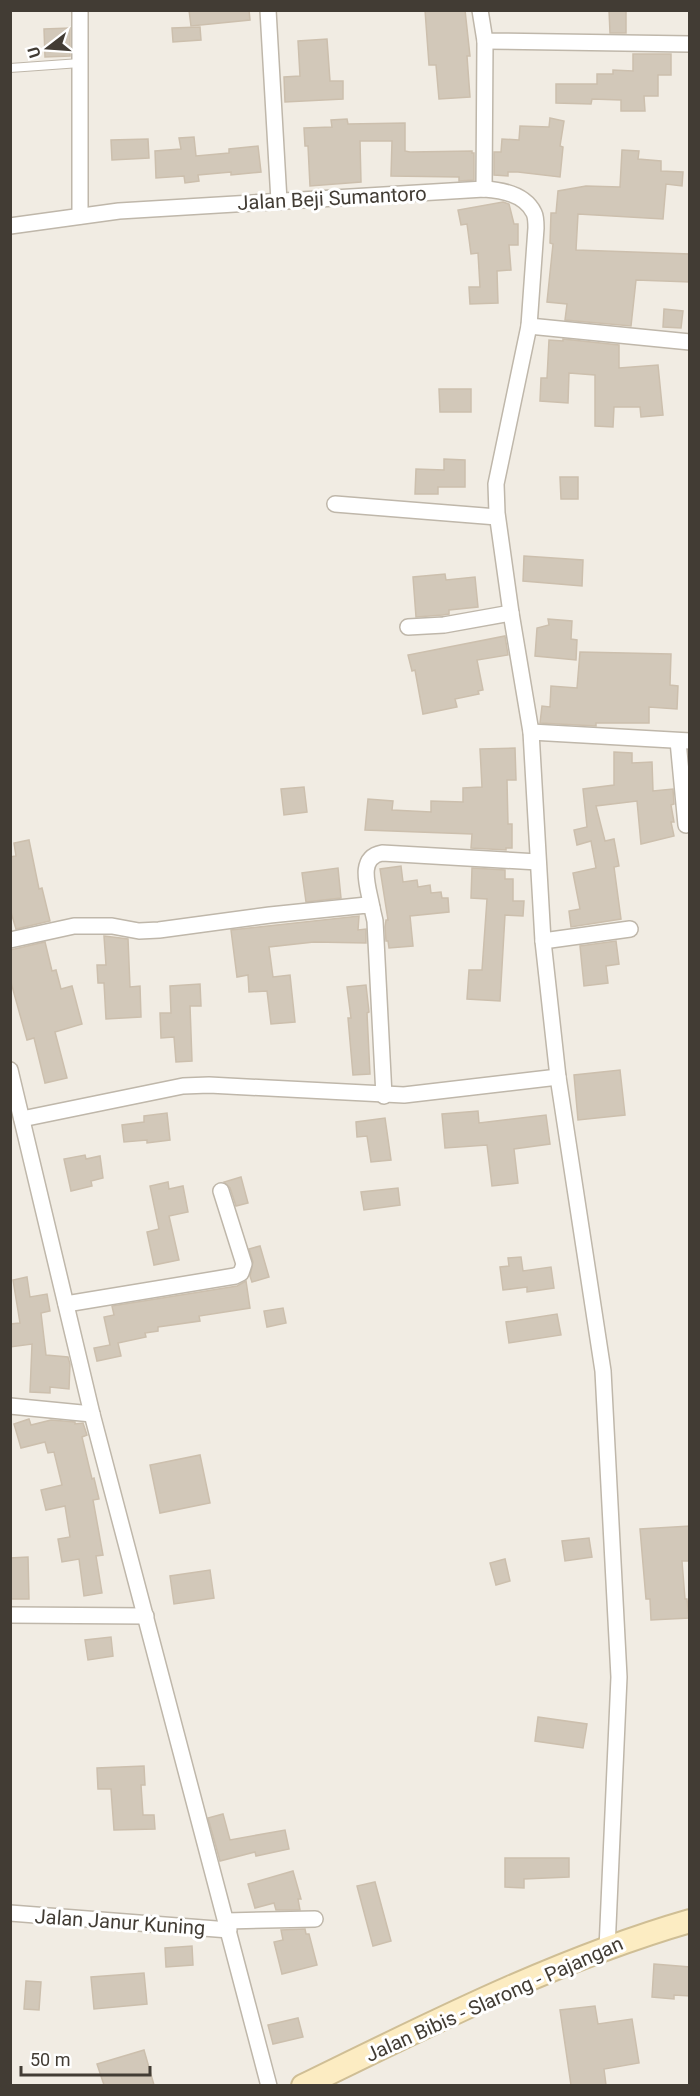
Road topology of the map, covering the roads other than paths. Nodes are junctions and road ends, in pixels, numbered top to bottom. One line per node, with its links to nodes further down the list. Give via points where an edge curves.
1 (80, 10): 6 (street)
2 (268, 10): 9 (street)
3 (480, 10): 4 (street)
4 (485, 41): 5 (street); 8 (street)
5 (690, 44)
6 (80, 63): 7 (lane); 10 (street)
7 (10, 68)
8 (484, 189): 9 (street, Jalan Beji Sumantoro); 12 (street, Jalan Beji Sumantoro, via 504,191 521,199 534,213)
9 (279, 201): 10 (street, Jalan Beji Sumantoro)
10 (80, 216): 11 (street, Jalan Beji Sumantoro)
11 (10, 226)
12 (529, 326): 13 (street); 15 (street, Jalan Beji Sumantoro, via 496,484)
13 (690, 342)
14 (335, 504): 15 (street)
15 (498, 517): 16 (street, Jalan Beji Sumantoro)
16 (511, 612): 17 (street, via 444,625); 18 (street, Jalan Beji Sumantoro)
17 (408, 627)
18 (531, 732): 19 (street); 21 (street, Jalan Beji Sumantoro)
19 (684, 741): 20 (street)
20 (686, 825)
21 (538, 862): 22 (street, via 374,855 365,868); 25 (street, Jalan Beji Sumantoro)
22 (372, 908): 24 (street, via 361,905 159,930 74,926); 28 (street)
23 (630, 929): 25 (street)
24 (10, 940)
25 (543, 941): 27 (street, Jalan Beji Sumantoro)
26 (10, 1070): 29 (street)
27 (558, 1077): 28 (street); 40 (street, Jalan Beji Sumantoro, via 603,1371 619,1677)
28 (384, 1096): 29 (street, via 183,1086)
29 (22, 1119): 31 (street)
30 (221, 1191): 31 (street, via 244,1264 241,1273)
31 (66, 1304): 33 (street)
32 (10, 1406): 33 (street)
33 (92, 1414): 35 (street)
34 (10, 1614): 35 (street)
35 (146, 1617): 39 (street)
36 (10, 1914): 39 (street, Jalan Janur Kuning)
37 (315, 1919): 39 (street, Jalan Janur Kuning)
38 (690, 1921): 40 (main road, Jalan Bibis - Slarong - Pajangan)
39 (227, 1925): 41 (street)
40 (607, 1948): 42 (main road, Jalan Bibis - Slarong - Pajangan, via 503,1991)
41 (269, 2085)
42 (303, 2085)

